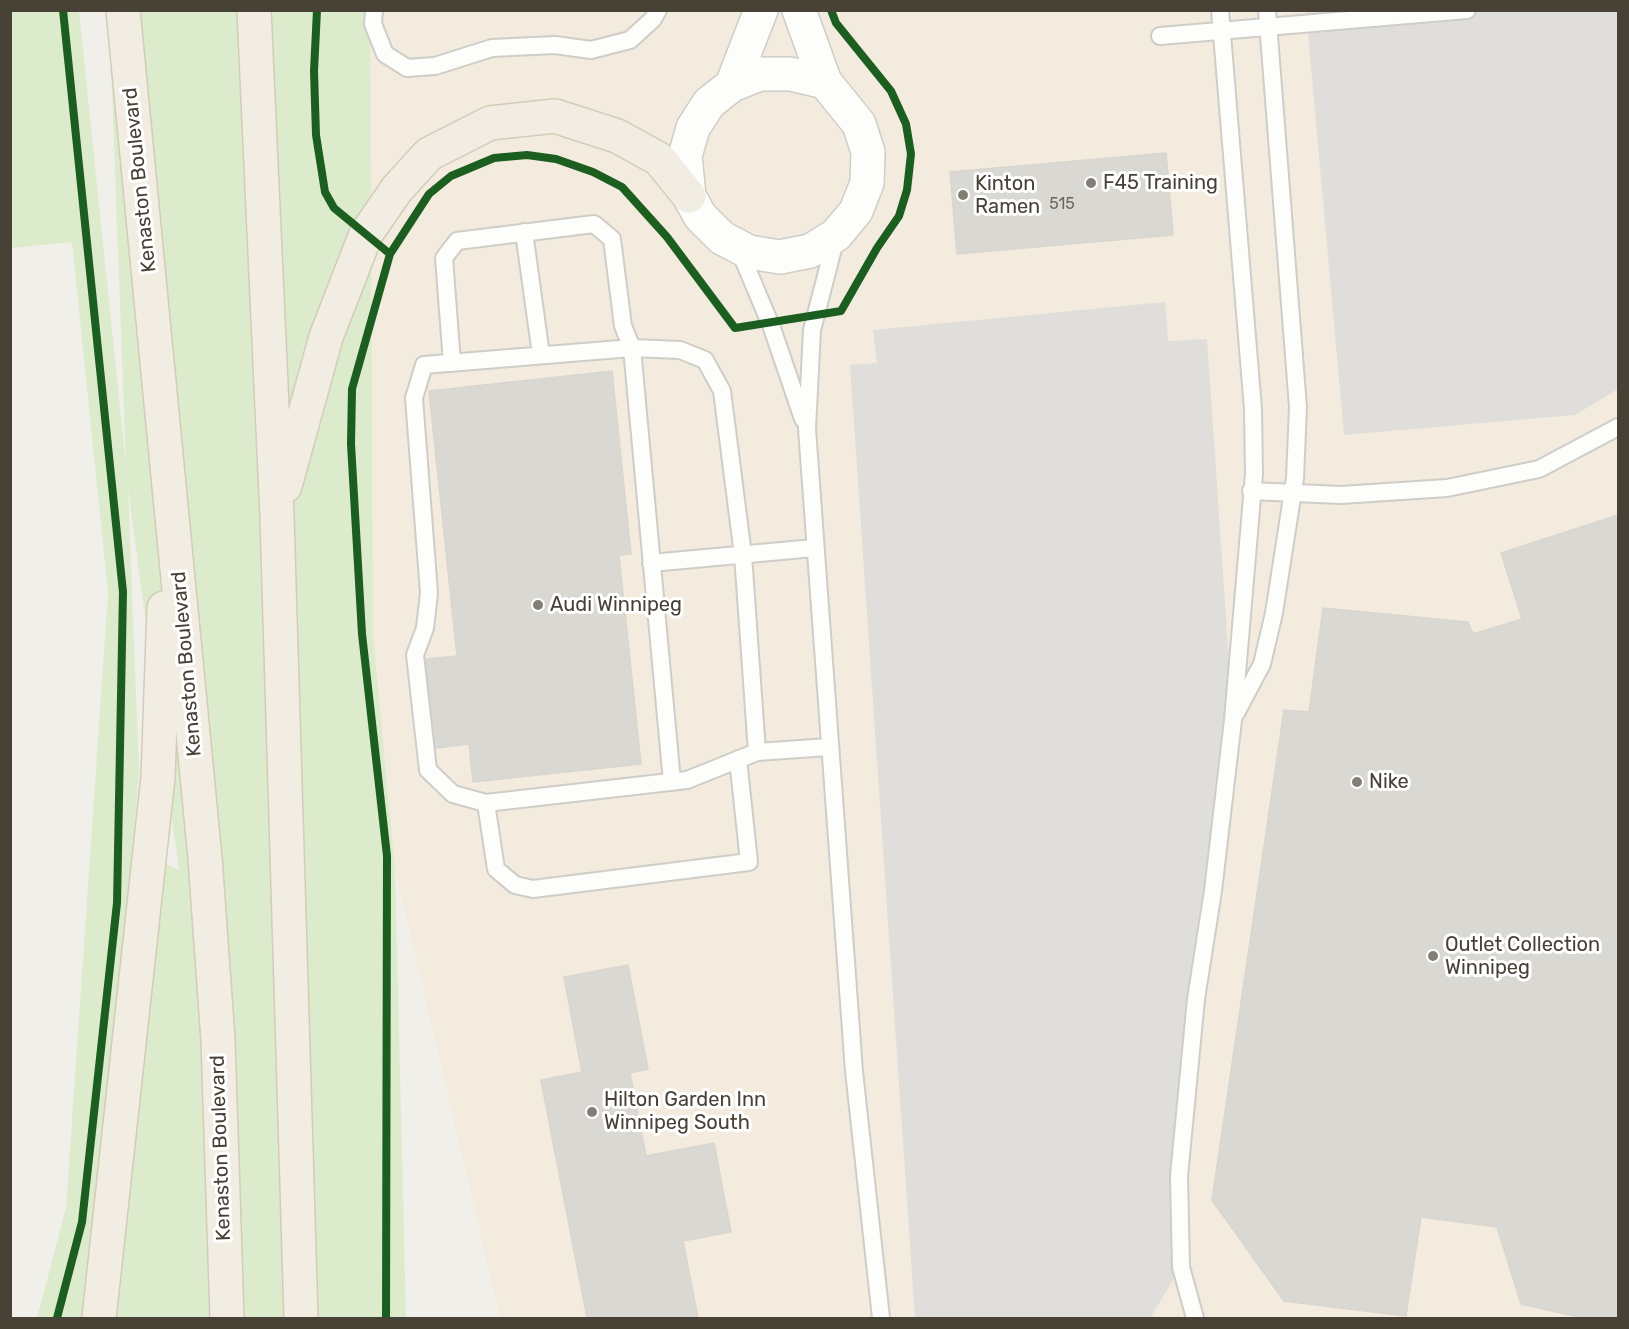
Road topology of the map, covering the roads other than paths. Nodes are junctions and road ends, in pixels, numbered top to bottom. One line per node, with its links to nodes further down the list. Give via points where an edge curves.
1 (123, 10): 24 (main road, Kenaston Boulevard)
2 (254, 10): 27 (main road)
3 (374, 10): 4 (lane, via 373,24 385,54 407,68 435,66 492,48 555,45 591,50 630,40)
4 (658, 10)
5 (761, 10): 14 (street)
6 (798, 10): 13 (street)
7 (1220, 10): 11 (lane)
8 (1267, 10): 10 (lane)
9 (1467, 10): 10 (lane)
10 (1268, 28): 11 (lane); 26 (lane, via 1298,407)
11 (1222, 32): 12 (lane); 25 (lane, via 1253,409)
12 (1160, 36)
13 (825, 82): 14 (street, via 790,74 760,74); 17 (street, via 859,124 868,152 864,192 856,211)
14 (732, 85): 15 (street, via 709,104 693,128 686,156)
15 (688, 196): 18 (street, via 700,216 722,238); 27 (main road, via 659,159 618,136 555,116 490,123 429,154 397,189 366,234 326,337)
16 (524, 232): 19 (lane, via 594,224 612,239 623,326); 20 (lane); 21 (lane, via 457,241 444,258)
17 (836, 235): 18 (street, via 810,251 780,257); 23 (lane, via 812,330)
18 (738, 247): 23 (lane, via 772,328)
19 (632, 348): 20 (lane); 29 (lane, via 680,350 705,360 722,391); 30 (lane)
20 (541, 355): 21 (lane)
21 (452, 363): 36 (lane, via 424,365 414,398 429,593 426,628 415,655 428,770 453,794)
22 (1618, 427): 26 (lane, via 1539,469 1447,488 1341,495)
23 (807, 429): 28 (lane)
24 (169, 468): 37 (main road, via 158,777); 38 (main road, Kenaston Boulevard, via 218,1040)
25 (1251, 491): 26 (lane); 31 (lane)
26 (1293, 493): 31 (lane, via 1262,664)
27 (277, 517): 39 (main road)
28 (814, 548): 29 (lane); 32 (lane)
29 (743, 555): 30 (lane); 33 (lane)
30 (651, 563): 35 (lane)
31 (1233, 720): 41 (lane, via 1196,999 1179,1176 1181,1267)
32 (828, 747): 33 (lane); 40 (lane, via 854,1071)
33 (757, 752): 34 (lane)
34 (738, 759): 35 (lane, via 687,780); 36 (lane, via 749,862 533,889 515,885 496,869)
35 (672, 782): 36 (lane)
36 (486, 803)
37 (99, 1318)
38 (227, 1318)
39 (301, 1318)
40 (881, 1318)
41 (1195, 1318)

